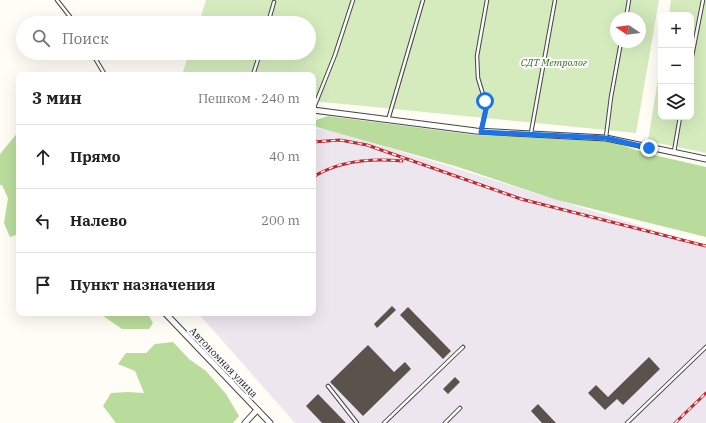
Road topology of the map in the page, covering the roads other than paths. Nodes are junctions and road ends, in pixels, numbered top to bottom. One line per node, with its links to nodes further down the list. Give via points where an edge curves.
1 (57, 0): 10 (lane)
2 (353, 0): 18 (lane)
3 (423, 0): 20 (lane)
4 (487, 0): 22 (lane, via 477,56 478,78 486,109)
5 (555, 0): 23 (lane)
6 (630, 0): 9 (lane)
7 (703, 0): 13 (lane)
8 (274, 2): 11 (lane)
9 (627, 12)
10 (70, 16)
11 (270, 16)
12 (621, 48): 24 (lane)
13 (694, 48)
14 (96, 60): 16 (lane)
15 (258, 60): 17 (lane)
16 (103, 72)
17 (254, 72)
18 (316, 102)
19 (316, 110): 20 (street)
20 (388, 120): 22 (street)
21 (679, 120): 25 (lane)
22 (481, 132): 23 (street)
23 (531, 134): 24 (street)
24 (606, 138): 25 (street)
25 (674, 152): 26 (street)
26 (706, 159)
27 (168, 316): 32 (street, Автономная улица)
28 (463, 347): 36 (lane)
29 (706, 347): 38 (lane)
30 (328, 386): 35 (lane)
31 (460, 408): 37 (lane)
32 (257, 410): 33 (street); 34 (street, Автономная улица)
33 (245, 423)
34 (270, 423)
35 (357, 423)
36 (384, 423)
37 (445, 423)
38 (627, 423)

